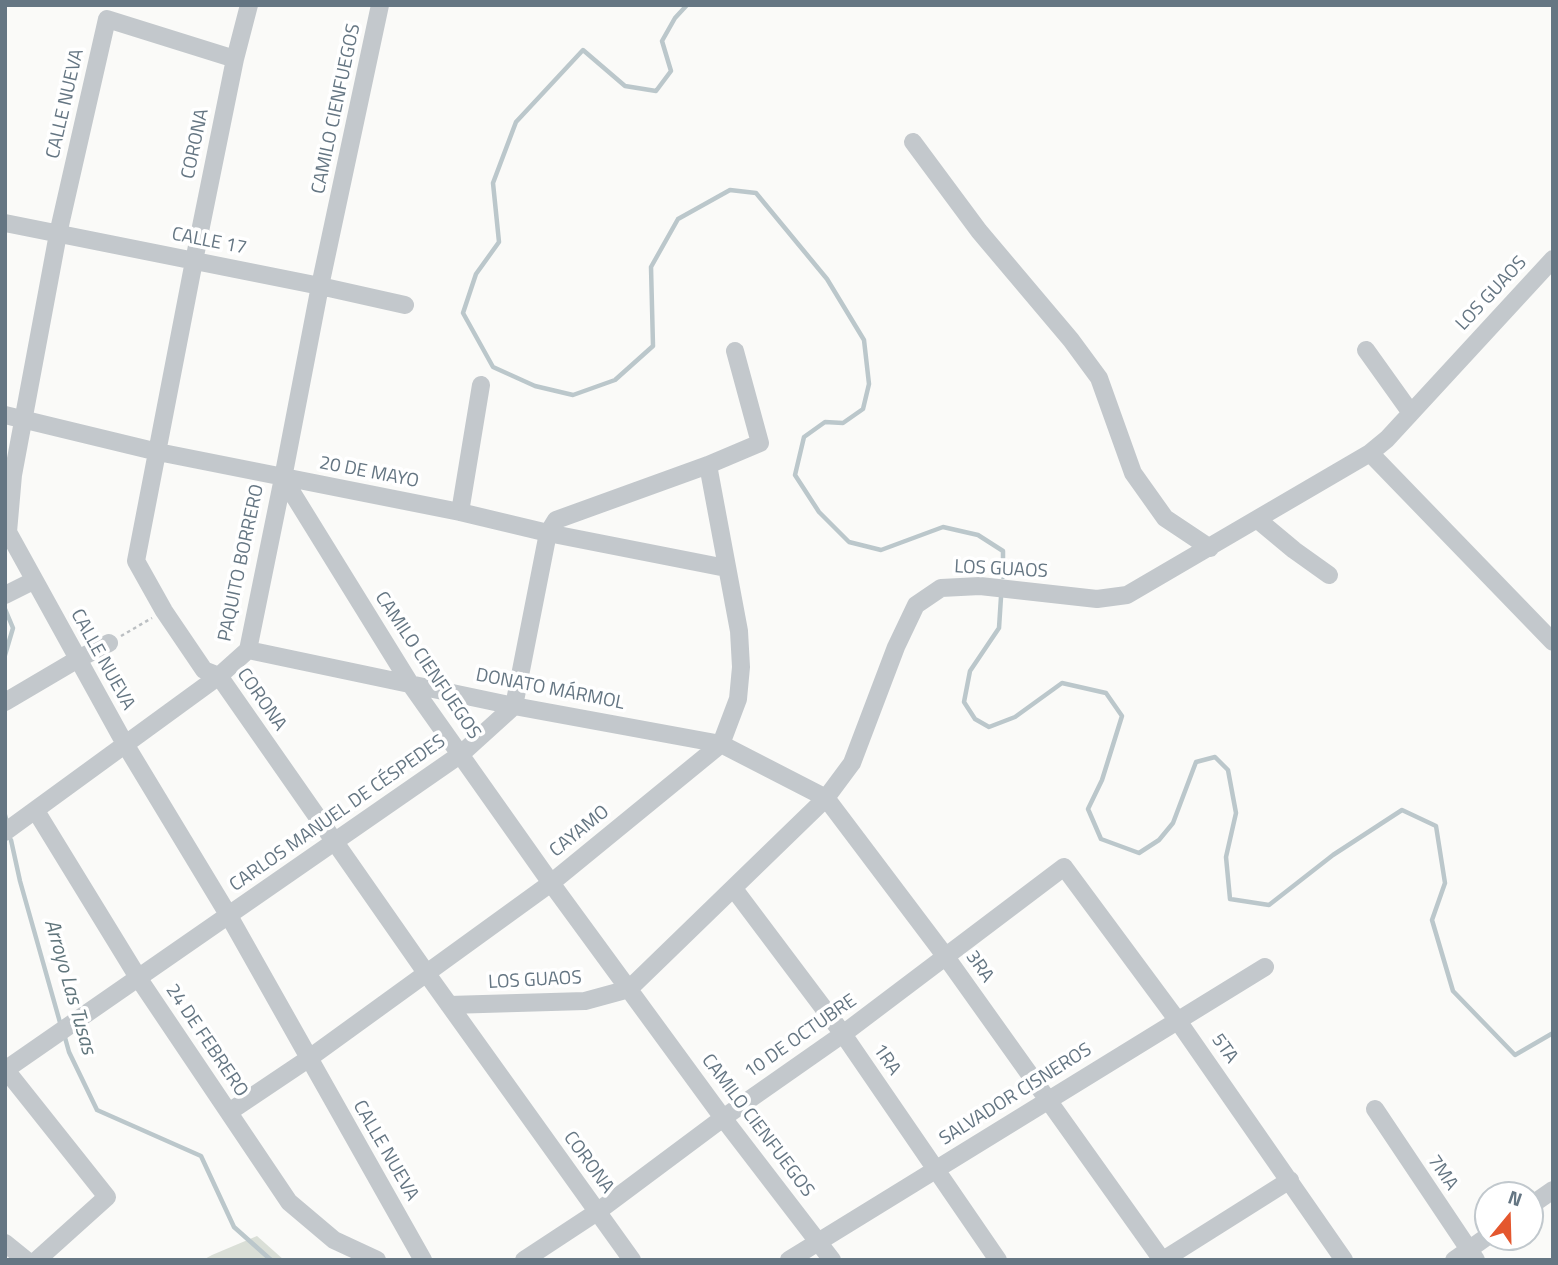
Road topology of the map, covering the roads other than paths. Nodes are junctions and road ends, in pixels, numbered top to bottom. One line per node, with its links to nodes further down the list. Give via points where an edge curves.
1 (249, 5): 3 (street, CORONA)
2 (380, 5): 9 (street, CAMILO CIENFUEGOS)
3 (235, 59): 6 (street, CALLE NUEVA, via 107,19); 8 (street, CORONA)
4 (913, 142): 23 (street, via 1099,379 1133,473 1165,517)
5 (5, 223): 6 (street, CALLE 17)
6 (58, 234): 8 (street, CALLE 17); 15 (street, CALLE NUEVA)
7 (1553, 259): 14 (street, LOS GUAOS)
8 (194, 261): 9 (street, CALLE 17); 16 (street, CORONA)
9 (320, 286): 10 (street, CALLE 17); 19 (street, CAMILO CIENFUEGOS)
10 (404, 305)
11 (1366, 350): 14 (street)
12 (735, 351): 18 (street, via 760,443)
13 (481, 385): 20 (street)
14 (1411, 413): 17 (street, LOS GUAOS)
15 (14, 417): 16 (street, 20 DE MAYO); 26 (street, CALLE NUEVA, via 8,532)
16 (158, 452): 19 (street, 20 DE MAYO); 32 (street, CORONA, via 136,561 204,670)
17 (1370, 453): 21 (street, LOS GUAOS); 28 (street)
18 (708, 465): 22 (street, via 556,520); 24 (street)
19 (282, 478): 20 (street, 20 DE MAYO); 30 (street, PAQUITO BORRERO); 33 (street, CAMILO CIENFUEGOS)
20 (460, 512): 22 (street, 20 DE MAYO)
21 (1258, 520): 23 (street, LOS GUAOS); 25 (street)
22 (548, 533): 24 (street, 20 DE MAYO); 35 (street)
23 (1210, 548): 39 (street, LOS GUAOS, via 1126,595 1097,599 980,586 941,588 916,605 852,763)
24 (726, 568): 37 (street, via 741,667 738,699)
25 (1329, 575)
26 (33, 581): 27 (street); 31 (street, CALLE NUEVA)
27 (5, 596)
28 (1553, 642)
29 (109, 643): 31 (street)
30 (248, 650): 32 (street, PAQUITO BORRERO); 33 (street, DONATO MÁRMOL)
31 (78, 659): 34 (street); 36 (street, CALLE NUEVA)
32 (219, 676): 36 (street, PAQUITO BORRERO); 42 (street, CORONA)
33 (411, 685): 35 (street, DONATO MÁRMOL); 38 (street, CAMILO CIENFUEGOS)
34 (5, 702)
35 (514, 706): 37 (street, DONATO MÁRMOL); 38 (street, CARLOS MANUEL DE CÉSPEDES)
36 (125, 744): 40 (street, PAQUITO BORRERO); 46 (street, CALLE NUEVA)
37 (721, 744): 39 (street, 3RA); 44 (street, CAYAMO)
38 (461, 754): 42 (street, CARLOS MANUEL DE CÉSPEDES); 44 (street, CAMILO CIENFUEGOS)
39 (826, 798): 45 (street, LOS GUAOS); 47 (street, 3RA)
40 (36, 811): 41 (street, PAQUITO BORRERO); 50 (street, 24 DE FEBRERO)
41 (5, 832)
42 (336, 842): 46 (street, CARLOS MANUEL DE CÉSPEDES); 49 (street, CORONA)
43 (1064, 867): 47 (street, 10 DE OCTUBRE); 53 (street, 5TA)
44 (551, 883): 49 (street, CAYAMO); 51 (street, CAMILO CIENFUEGOS)
45 (734, 889): 51 (street, LOS GUAOS); 54 (street, 1RA)
46 (229, 916): 50 (street, CARLOS MANUEL DE CÉSPEDES); 55 (street, CALLE NUEVA)
47 (946, 957): 54 (street, 10 DE OCTUBRE); 57 (street, 3RA)
48 (1265, 967): 53 (street, SALVADOR CISNEROS)
49 (427, 974): 52 (street, CORONA); 55 (street, CAYAMO)
50 (139, 979): 56 (street, CARLOS MANUEL DE CÉSPEDES); 59 (street, 24 DE FEBRERO)
51 (629, 989): 52 (street, LOS GUAOS, via 585,1001); 60 (street, CAMILO CIENFUEGOS)
52 (449, 1005): 63 (street, CORONA)
53 (1178, 1021): 57 (street, SALVADOR CISNEROS); 62 (street, 5TA)
54 (843, 1034): 60 (street, 10 DE OCTUBRE); 61 (street, 1RA)
55 (308, 1059): 59 (street, CAYAMO); 70 (street, CALLE NUEVA)
56 (6, 1070): 68 (street, via 107,1198)
57 (1048, 1101): 61 (street, SALVADOR CISNEROS); 76 (street, 3RA)
58 (1375, 1109): 66 (street, 7MA)
59 (229, 1112): 69 (street, 24 DE FEBRERO, via 289,1202 334,1240)
60 (723, 1118): 63 (street, 10 DE OCTUBRE); 65 (street, CAMILO CIENFUEGOS)
61 (935, 1170): 65 (street, SALVADOR CISNEROS); 75 (street, 1RA)
62 (1290, 1180): 76 (street); 77 (street, 5TA)
63 (597, 1212): 71 (street, 10 DE OCTUBRE); 72 (street, CORONA)
64 (5, 1242): 67 (street)
65 (819, 1242): 73 (street, SALVADOR CISNEROS); 74 (street, CAMILO CIENFUEGOS)
66 (1466, 1256)
67 (26, 1260)
68 (37, 1260)
69 (377, 1260)
70 (423, 1260)
71 (524, 1260)
72 (632, 1260)
73 (789, 1260)
74 (832, 1260)
75 (998, 1260)
76 (1163, 1260)
77 (1345, 1260)

